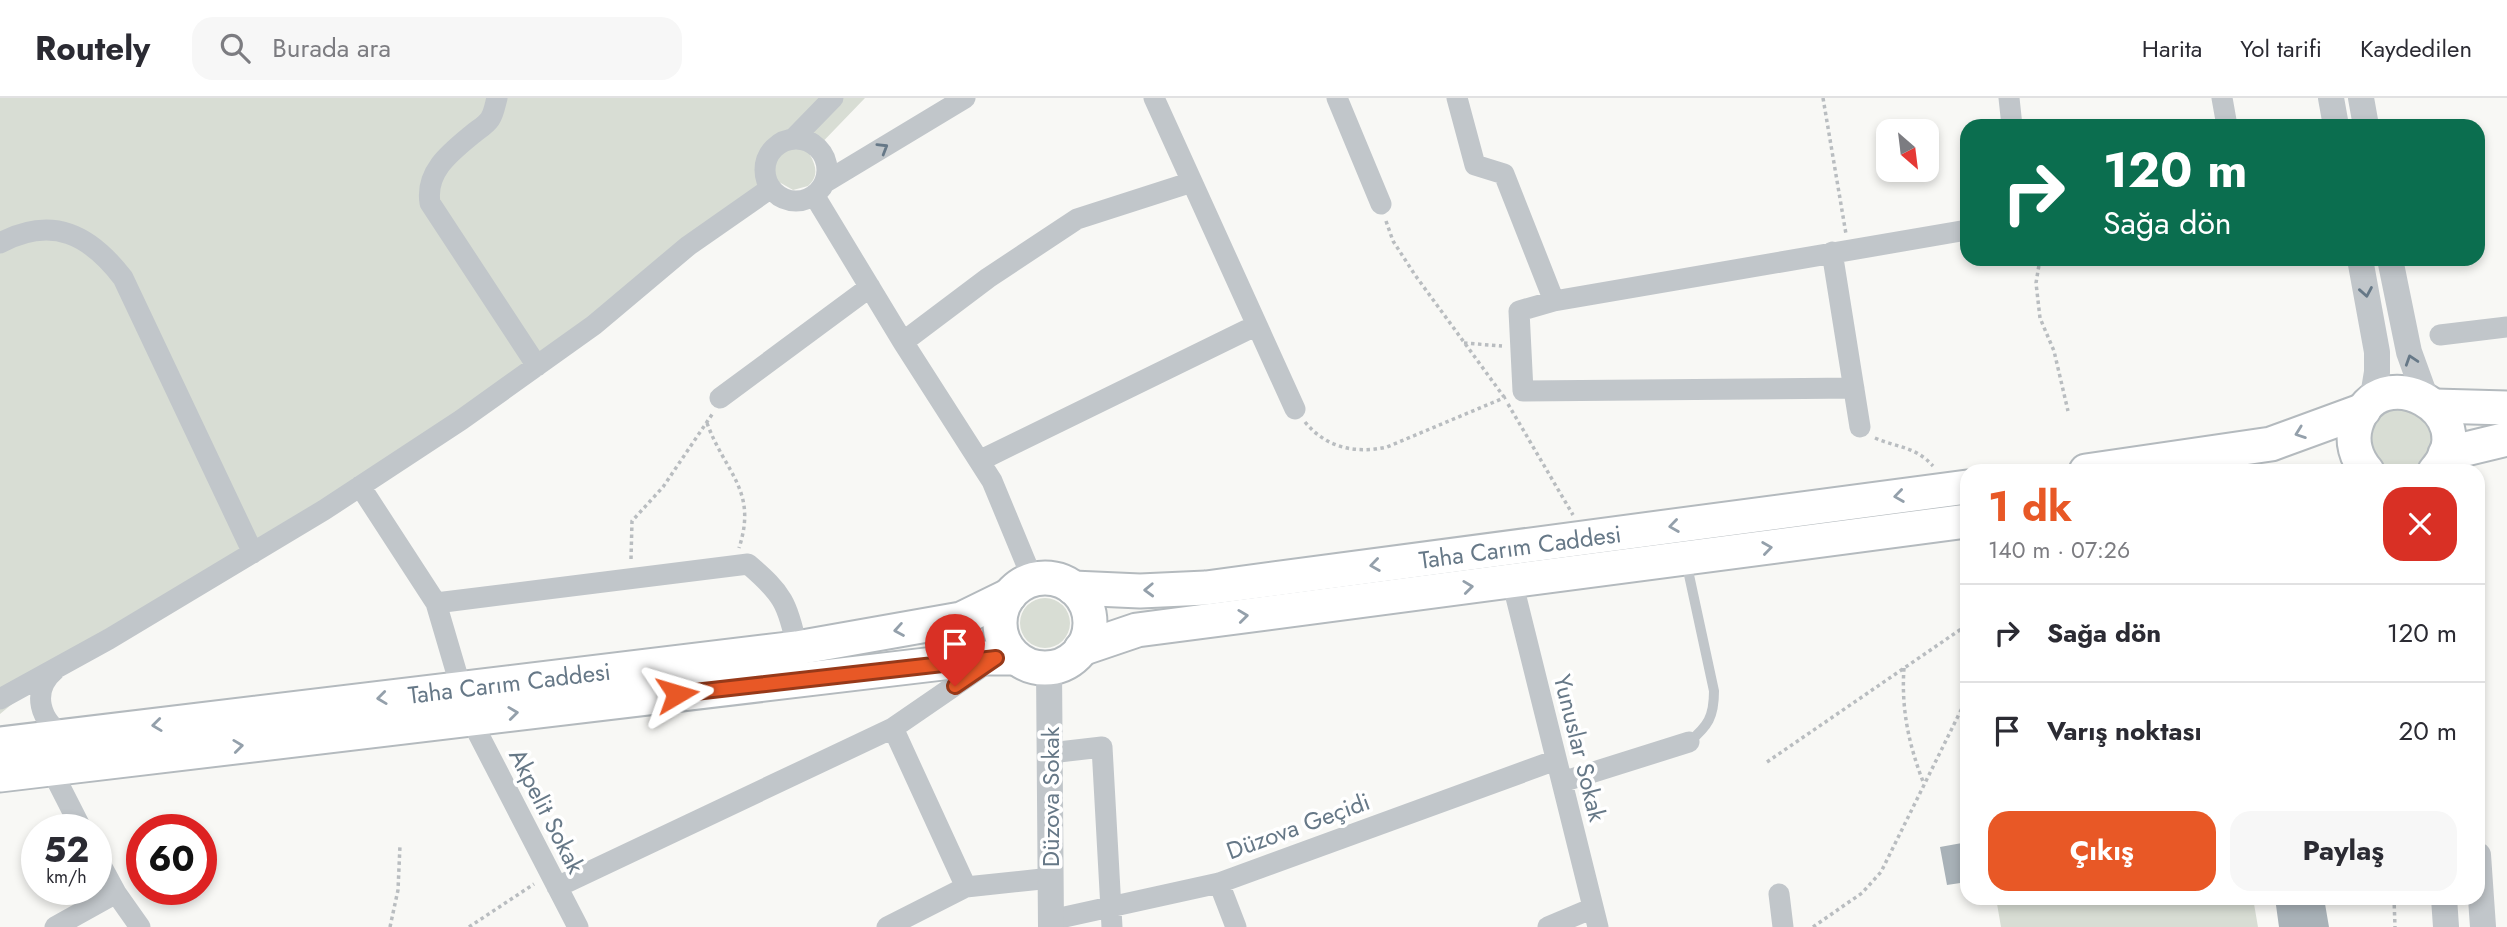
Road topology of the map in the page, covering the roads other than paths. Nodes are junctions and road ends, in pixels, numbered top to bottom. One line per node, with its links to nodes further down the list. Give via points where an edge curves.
1 (497, 98): 31 (street, via 486,124 437,168 428,191 430,203)
2 (833, 98): 15 (street)
3 (965, 98): 18 (street, one-way to 3)
4 (1154, 98): 16 (street)
5 (1337, 98): 19 (street)
6 (1457, 98): 26 (street, via 1475,166 1504,174)
7 (2009, 98): 11 (street)
8 (2222, 98): 12 (street)
9 (2331, 98): 13 (street)
10 (2361, 98): 14 (street)
11 (2011, 119)
12 (2226, 119)
13 (2335, 119)
14 (2365, 119)
15 (793, 139): 17 (street, via 778,145 768,157 765,173); 18 (street, via 809,142 821,152 827,167)
16 (1192, 182): 27 (street); 30 (street, via 1077,219)
17 (771, 188): 18 (street, via 791,201 807,199); 31 (street, via 688,246)
18 (819, 189): 25 (street)
19 (1381, 204)
20 (1960, 231): 22 (street)
21 (0, 243): 48 (street, via 44,230 65,232 84,239 106,256 123,278)
22 (1840, 251): 26 (street); 32 (street)
23 (2361, 266): 35 (street, one-way to 35, via 2377,352)
24 (2391, 266): 34 (street, one-way to 24, via 2406,342)
25 (870, 287): 30 (street); 33 (street)
26 (1555, 300): 32 (street, via 1520,311 1523,391)
27 (1257, 325): 37 (street); 40 (street)
28 (2507, 327): 29 (street)
29 (2440, 335)
30 (903, 342): 40 (street)
31 (537, 366): 45 (street)
32 (1854, 388): 38 (street)
33 (720, 398)
34 (2430, 402): 35 (main road, via 2404,392 2382,396); 36 (main road); 43 (main road, via 2448,436)
35 (2368, 406): 41 (main road, one-way to 41, via 2271,444); 42 (main road, via 2358,419 2354,442)
36 (2507, 408)
37 (1295, 409)
38 (1860, 427)
39 (2507, 439): 44 (main road)
40 (979, 461): 51 (street, via 992,481)
41 (2134, 464)
42 (2363, 464)
43 (2441, 464)
44 (2444, 464)
45 (360, 486): 48 (street); 53 (street, Akpelit Sokak)
46 (1955, 488): 52 (main road, Taha Carım Caddesi, one-way to 52, via 1206,588)
47 (1960, 522): 49 (main road, Taha Carım Caddesi, one-way to 47)
48 (253, 552): 57 (street)
49 (1685, 559): 50 (main road, Taha Carım Caddesi); 63 (lane, via 1714,691 1706,727)
50 (1512, 581): 55 (main road, Taha Carım Caddesi, one-way to 50, via 1137,630); 66 (street, Yunuslar Sokak)
51 (1022, 587): 52 (main road, via 1052,579); 54 (main road, Taha Carım Caddesi, one-way to 54, via 961,619); 56 (main road, via 1000,616)
52 (1073, 588): 55 (main road, via 1089,618)
53 (436, 603): 54 (street, via 748,564 774,586 790,615); 60 (street, Akpelit Sokak)
54 (797, 648): 60 (main road, Taha Carım Caddesi)
55 (1081, 649): 58 (main road)
56 (1006, 658): 58 (main road); 60 (main road, Taha Carım Caddesi, one-way to 56); 61 (street)
57 (59, 667): 59 (street); 62 (street, via 43,685 41,710 46,721)
58 (1049, 668): 65 (street, Düzova Sokak)
59 (0, 699)
60 (466, 703): 62 (main road, Taha Carım Caddesi, one-way to 62); 67 (main road, Taha Carım Caddesi, one-way to 60); 72 (street, Akpelit Sokak)
61 (893, 728): 72 (street); 75 (street)
62 (66, 736): 64 (main road, Taha Carım Caddesi)
63 (1689, 742): 69 (street)
64 (0, 744)
65 (1050, 753): 71 (street, Düzova Sokak); 80 (street, via 1102,747)
66 (1556, 760): 69 (street, Yunuslar Sokak); 73 (street, Düzova Geçidi)
67 (51, 769): 68 (main road, Taha Carım Caddesi); 70 (street)
68 (0, 775)
69 (1562, 782): 81 (street, Yunuslar Sokak)
70 (74, 814)
71 (1051, 878): 75 (street); 82 (street, Düzova Sokak)
72 (554, 880): 85 (street, Akpelit Sokak)
73 (1219, 883): 80 (street, Düzova Geçidi); 87 (street)
74 (112, 886): 76 (street)
75 (966, 887): 86 (street)
76 (116, 893): 83 (street); 84 (street)
77 (1779, 894): 89 (street)
78 (2444, 905): 90 (street)
79 (2481, 905): 91 (street)
80 (1112, 917): 82 (street, Düzova Geçidi)
81 (1596, 917): 88 (street)
82 (1051, 923)
83 (55, 927)
84 (140, 927)
85 (578, 927)
86 (887, 927)
87 (1236, 927)
88 (1548, 927)
89 (1783, 927)
90 (2446, 927)
91 (2483, 927)

